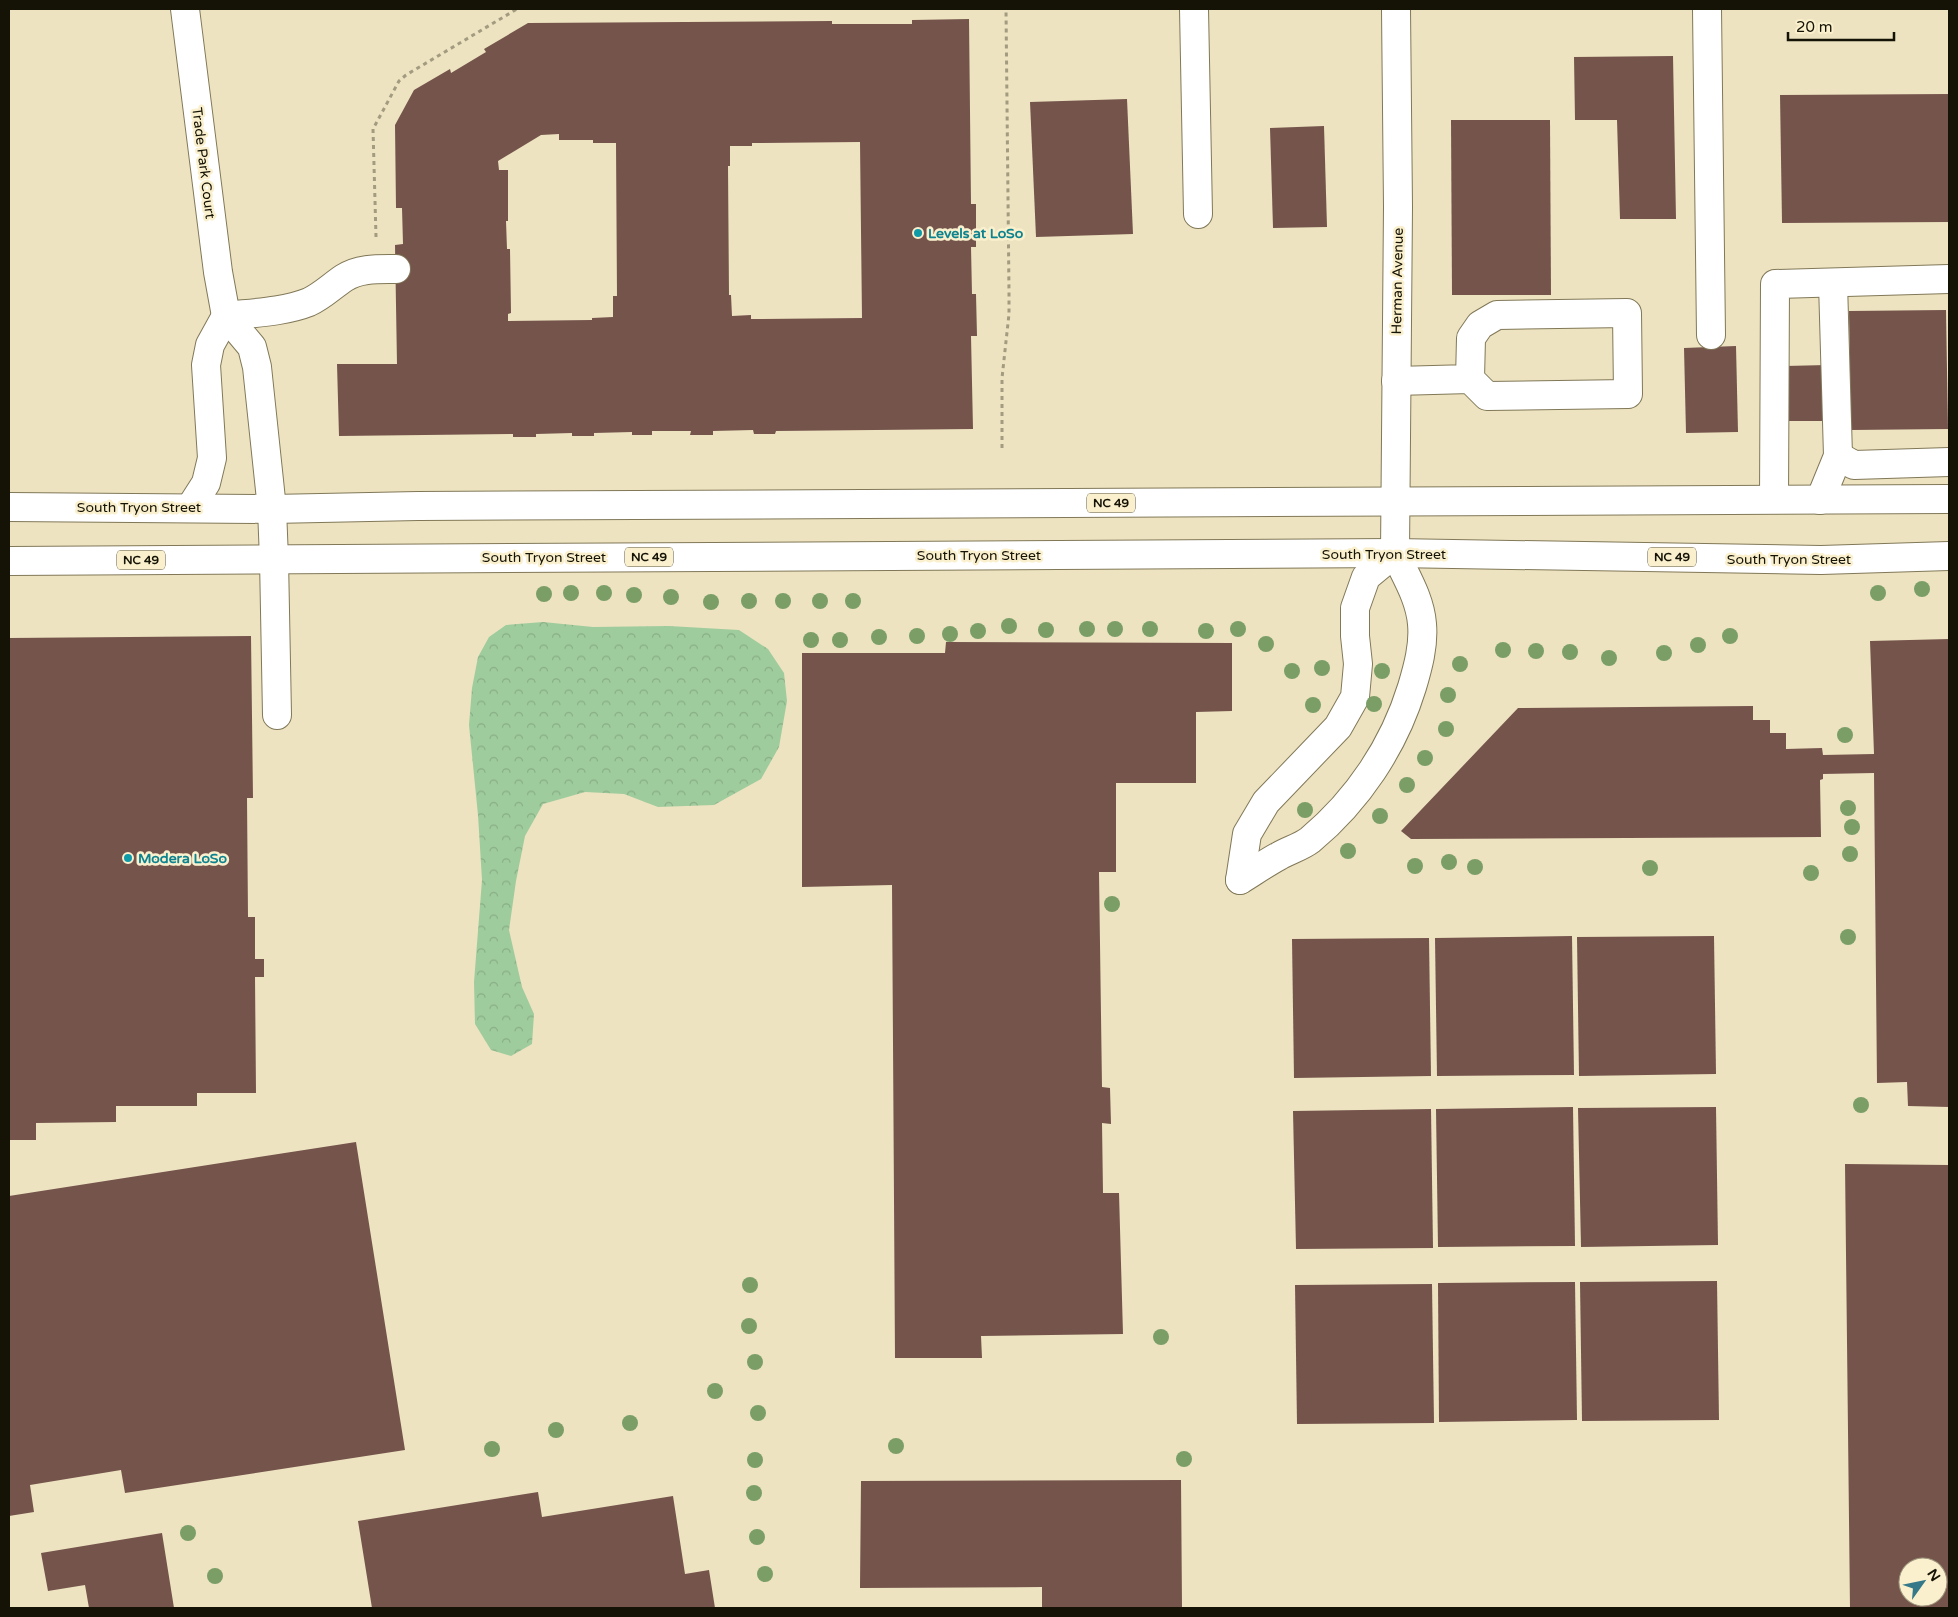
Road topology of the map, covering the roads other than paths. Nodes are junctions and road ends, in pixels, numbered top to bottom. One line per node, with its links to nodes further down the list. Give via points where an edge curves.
1 (185, 9): 9 (main road, Trade Park Court)
2 (1194, 9): 5 (main road)
3 (1396, 9): 12 (main road, Herman Avenue)
4 (1708, 9): 10 (main road)
5 (1198, 214)
6 (396, 269): 9 (main road, via 359,271 307,303)
7 (1949, 279): 8 (main road)
8 (1833, 283): 13 (main road); 16 (main road, via 1775,284)
9 (226, 316): 20 (main road, via 210,345 206,365 212,458 206,483); 21 (main road, via 252,346)
10 (1711, 335)
11 (1470, 379): 11 (main road, via 1487,396 1628,394 1626,314 1497,315 1480,325 1471,338); 12 (main road)
12 (1396, 381): 18 (main road, Herman Avenue)
13 (1838, 456): 14 (main road, via 1854,465); 17 (main road)
14 (1949, 462)
15 (1949, 499): 17 (main road, South Tryon Street / NC 49)
16 (1774, 500): 17 (main road, South Tryon Street / NC 49); 18 (main road, South Tryon Street / NC 49)
17 (1820, 500)
18 (1395, 501): 21 (main road, South Tryon Street / NC 49); 22 (main road, Herman Avenue)
19 (9, 507): 20 (main road, South Tryon Street / NC 49)
20 (190, 508): 21 (main road, South Tryon Street / NC 49)
21 (272, 508): 24 (main road)
22 (1394, 553): 22 (main road, via 1366,577 1355,608 1358,664 1355,697 1338,727 1266,802 1247,834 1240,880 1308,841 1344,806 1386,750 1404,713 1420,663 1422,623 1413,590); 23 (main road, South Tryon Street / NC 49, via 1820,560); 24 (main road, South Tryon Street / NC 49)
23 (1949, 556)
24 (274, 559): 25 (main road, South Tryon Street / NC 49); 26 (main road)
25 (9, 561)
26 (277, 715)

